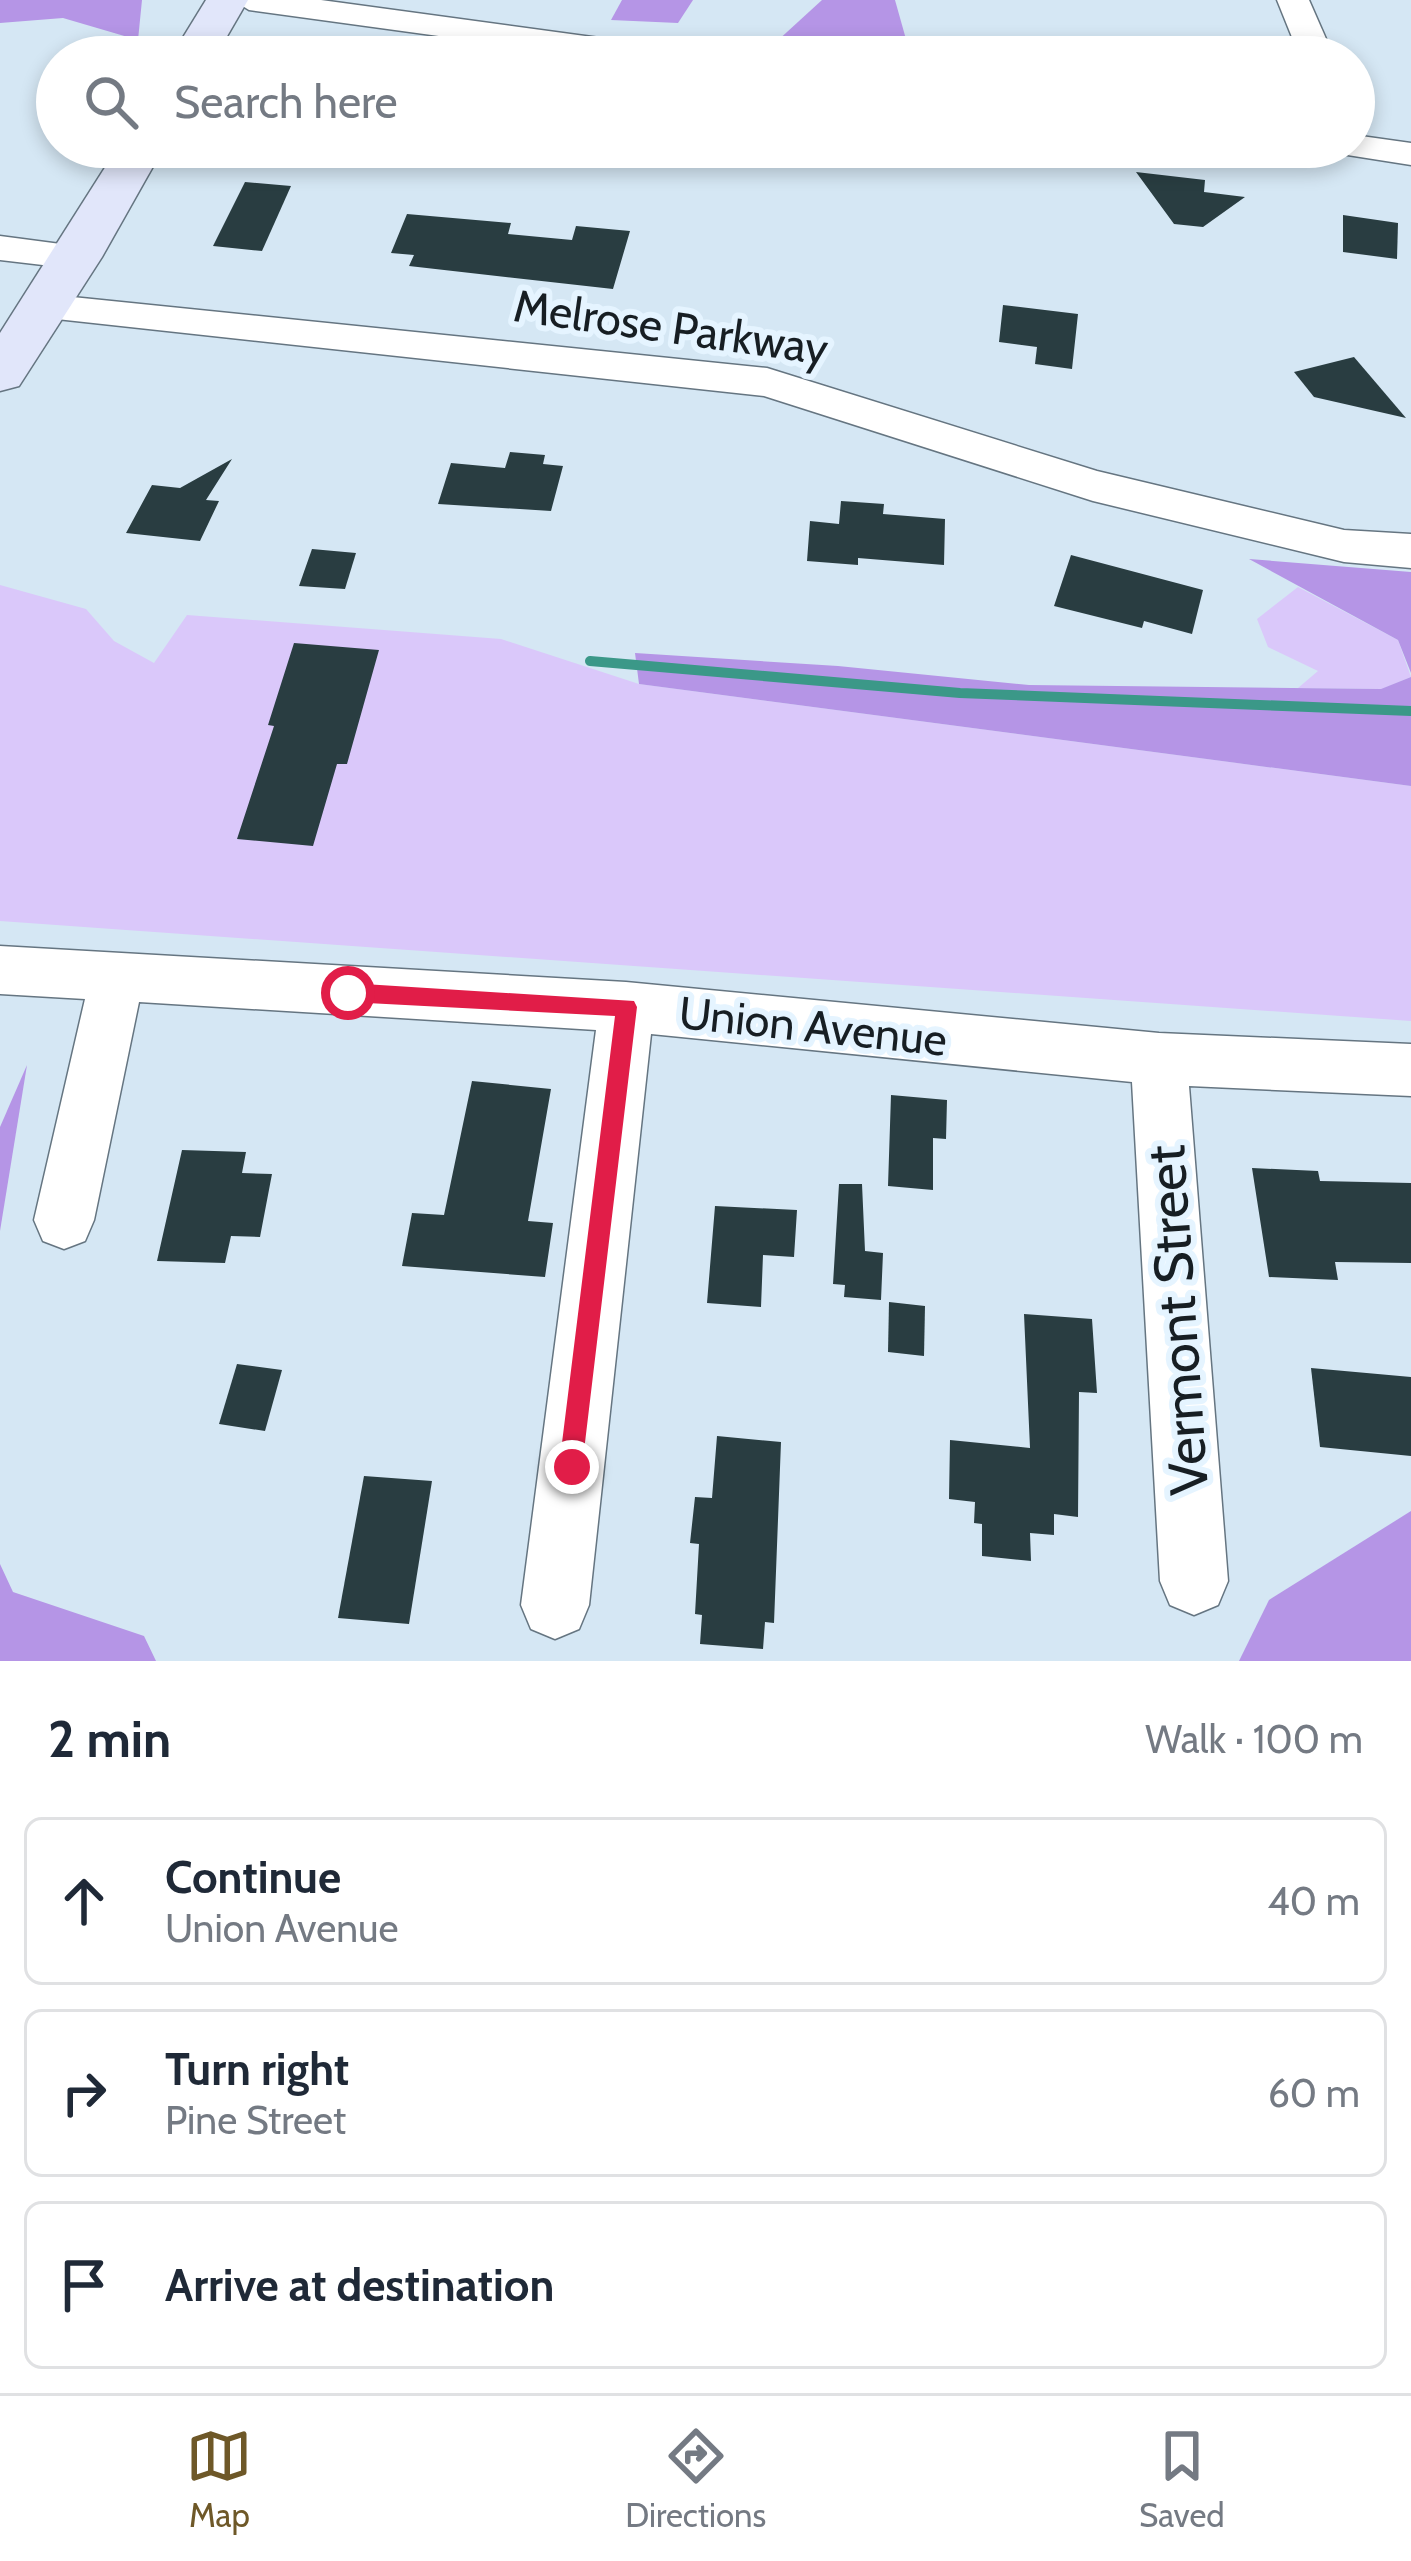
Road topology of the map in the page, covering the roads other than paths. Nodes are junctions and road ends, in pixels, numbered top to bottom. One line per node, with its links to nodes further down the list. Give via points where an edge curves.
1 (226, 0): 4 (main road)
2 (249, 0): 5 (street)
3 (1293, 0): 6 (street)
4 (205, 36)
5 (512, 36)
6 (1309, 36)
7 (1375, 148): 8 (street)
8 (1411, 154)
9 (129, 168): 11 (main road)
10 (0, 248): 11 (street)
11 (77, 257): 12 (main road)
12 (43, 307): 13 (main road); 14 (street, Melrose Parkway, via 767,382 1093,486 1344,546)
13 (0, 373)
14 (1411, 551)
15 (0, 970): 16 (street, Union Avenue)
16 (117, 980): 17 (street, Union Avenue); 20 (street)
17 (626, 1007): 18 (street, Union Avenue); 22 (street)
18 (1159, 1059): 19 (street, Union Avenue); 21 (street, Vermont Street)
19 (1411, 1070)
20 (64, 1220)
21 (1194, 1582)
22 (555, 1605)

